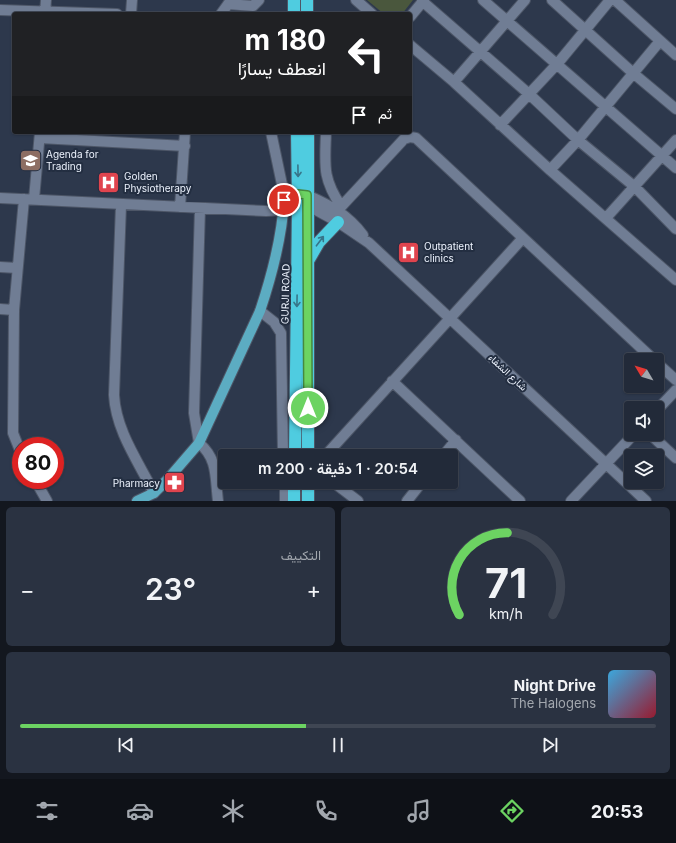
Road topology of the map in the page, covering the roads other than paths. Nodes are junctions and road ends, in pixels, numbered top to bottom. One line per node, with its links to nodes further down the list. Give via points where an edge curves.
1 (46, 0): 14 (street)
2 (132, 0): 15 (street)
3 (259, 0): 12 (street, via 253,6)
4 (307, 0): 17 (highway)
5 (356, 0): 18 (street)
6 (483, 0): 20 (street)
7 (525, 0): 20 (street)
8 (552, 0): 21 (street)
9 (610, 0): 21 (street)
10 (615, 0): 22 (street)
11 (423, 1): 19 (street); 24 (street)
12 (230, 2): 16 (street)
13 (0, 10): 14 (street)
14 (45, 12)
15 (131, 12)
16 (222, 12)
17 (307, 12)
18 (370, 12)
19 (412, 15)
20 (508, 20): 24 (street); 26 (street)
21 (585, 31): 26 (street); 27 (street)
22 (660, 41): 25 (street); 27 (street)
23 (412, 47): 28 (street)
24 (480, 51): 28 (street); 29 (street)
25 (676, 55)
26 (558, 63): 29 (street); 30 (street)
27 (633, 74): 30 (street); 31 (street)
28 (454, 82): 32 (street)
29 (529, 94): 32 (street); 39 (street)
30 (605, 105): 39 (street); 43 (street)
31 (676, 109)
32 (500, 125): 45 (street)
33 (185, 134): 42 (street)
34 (271, 134): 49 (street, via 284,194)
35 (297, 134): 49 (highway, GURJI ROAD, one-way to 49)
36 (326, 134): 41 (street)
37 (40, 135): 42 (street); 48 (street)
38 (308, 137): 41 (street); 49 (highway, GURJI ROAD)
39 (578, 140): 45 (street); 46 (street)
40 (676, 140): 43 (street)
41 (326, 143): 53 (street, via 326,178)
42 (185, 146): 51 (street)
43 (663, 155): 44 (street); 46 (street)
44 (676, 168)
45 (550, 170): 54 (street)
46 (635, 187): 54 (street); 55 (street)
47 (0, 198): 48 (street)
48 (29, 199): 50 (street); 59 (street)
49 (296, 201): 52 (street, via 275,212); 53 (street, شارع الشفاء); 57 (highway, GURJI ROAD); 63 (main road, via 280,237); 77 (highway, GURJI ROAD, one-way to 77)
50 (121, 205): 51 (street); 89 (street, via 115,413 120,429)
51 (180, 207): 52 (street)
52 (200, 208): 75 (street, via 194,413)
53 (339, 213): 56 (street, via 404,139 410,137 416,138); 57 (highway, one-way to 53); 64 (street, شارع الشفاء)
54 (606, 218): 60 (street)
55 (676, 229)
56 (522, 239): 64 (street); 65 (street)
57 (307, 264): 78 (highway, GURJI ROAD)
58 (0, 267): 59 (street)
59 (18, 268): 62 (street)
60 (676, 280)
61 (0, 309): 62 (street)
62 (14, 310): 71 (street)
63 (260, 311): 75 (main road); 76 (street, via 274,322 281,333)
64 (450, 317): 68 (street); 82 (street, شارع الشفاء)
65 (646, 353)
66 (664, 369): 67 (street)
67 (676, 380)
68 (392, 381): 72 (street); 79 (street)
69 (674, 397): 70 (street)
70 (664, 405)
71 (15, 437)
72 (456, 440): 80 (street); 98 (street)
73 (627, 441): 82 (street)
74 (658, 441): 81 (street)
75 (199, 443): 89 (main road); 92 (street, via 208,451 212,460)
76 (283, 449)
77 (295, 449)
78 (308, 449)
79 (331, 449)
80 (449, 449)
81 (676, 458)
82 (606, 464): 99 (street); 100 (street, شارع الشفاء)
83 (40, 489): 90 (street)
84 (284, 489): 93 (street)
85 (294, 489): 94 (highway)
86 (308, 489): 95 (highway)
87 (342, 489): 96 (street)
88 (416, 489): 97 (street)
89 (154, 492): 91 (main road)
90 (47, 501)
91 (137, 501)
92 (218, 501)
93 (285, 501)
94 (294, 501)
95 (308, 501)
96 (358, 501)
97 (407, 501)
98 (520, 501)
99 (571, 501)
100 (646, 501)

